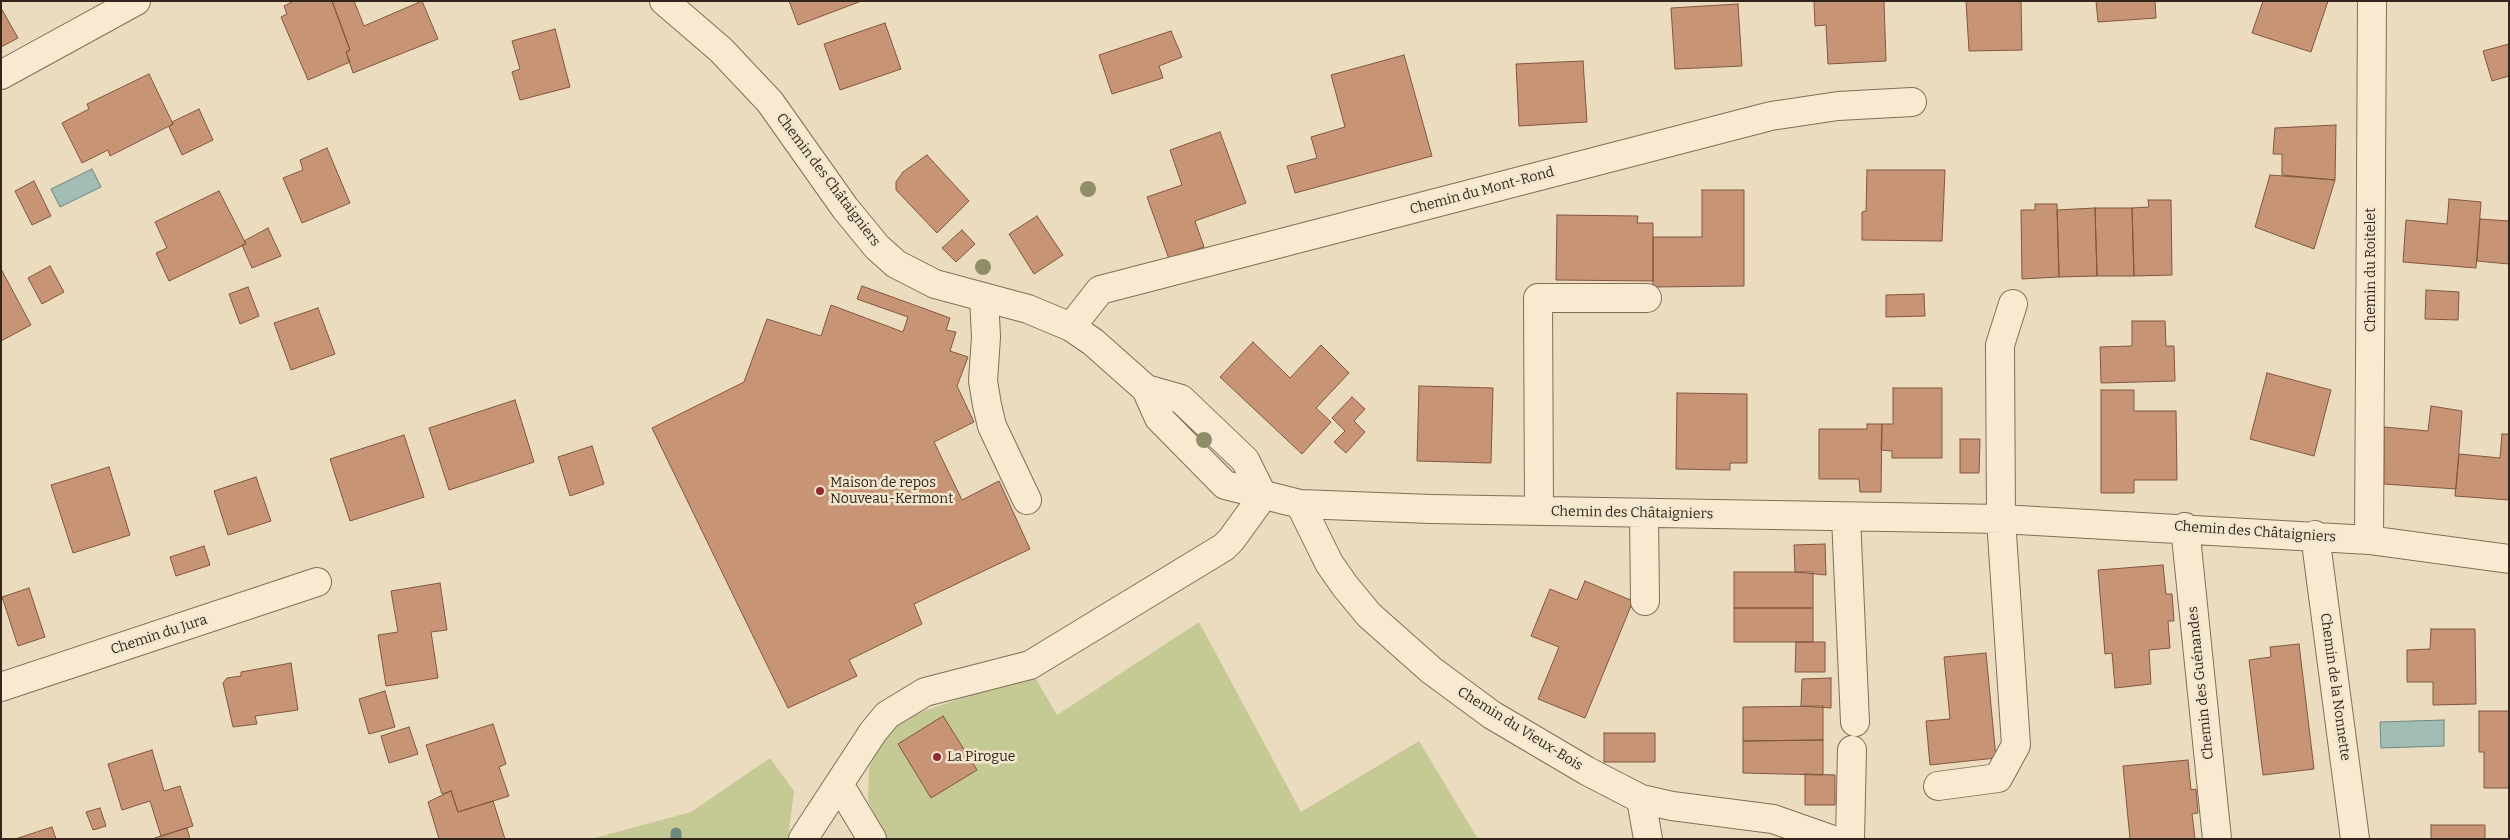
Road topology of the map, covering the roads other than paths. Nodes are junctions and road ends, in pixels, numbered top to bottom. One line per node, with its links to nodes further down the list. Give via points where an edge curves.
1 (136, 1): 4 (street)
2 (664, 1): 6 (street, Chemin des Châtaigniers, via 721,50 770,102 845,208 877,247 915,275)
3 (2372, 1): 19 (street, Chemin du Roitelet)
4 (1, 75)
5 (1912, 102): 9 (street, Chemin du Mont-Rond, via 1838,106 1770,116 1100,290)
6 (984, 297): 9 (street, Chemin des Châtaigniers, via 1028,309); 11 (street, via 983,381 987,404 992,426)
7 (1647, 298): 13 (street, via 1538,298)
8 (2012, 304): 16 (street, via 2000,345)
9 (1071, 327): 10 (street, Chemin des Châtaigniers, via 1094,342 1146,389 1180,399 1245,460)
10 (1263, 496): 12 (street, Chemin des Châtaigniers); 26 (street, via 1224,547 1030,665 925,692 887,715)
11 (1027, 500)
12 (1300, 504): 13 (street, Chemin des Châtaigniers); 28 (street, Chemin du Vieux-Bois, via 1345,586 1401,645 1492,715)
13 (1539, 511): 14 (street, Chemin des Châtaigniers)
14 (1644, 514): 15 (street, Chemin des Châtaigniers); 22 (street)
15 (1846, 517): 16 (street, Chemin des Châtaigniers); 24 (street)
16 (2001, 519): 17 (street, Chemin des Châtaigniers); 27 (street, via 2016,745 1998,778)
17 (2185, 528): 18 (street, Chemin des Châtaigniers); 34 (street, Chemin des Guénandes)
18 (2315, 536): 19 (street, Chemin des Châtaigniers); 35 (street, Chemin de la Nonnette)
19 (2369, 540): 20 (street, Chemin des Châtaigniers)
20 (2509, 559)
21 (317, 582): 23 (street, Chemin du Jura)
22 (1645, 600)
23 (1, 687)
24 (1855, 722)
25 (1852, 750): 33 (street)
26 (840, 784): 29 (street); 30 (street)
27 (1938, 786)
28 (1641, 800): 31 (street); 32 (street, Chemin du Vieux-Bois, via 1773,819)
29 (803, 839)
30 (872, 839)
31 (1648, 839)
32 (1830, 839)
33 (1850, 839)
34 (2217, 839)
35 (2355, 839)

